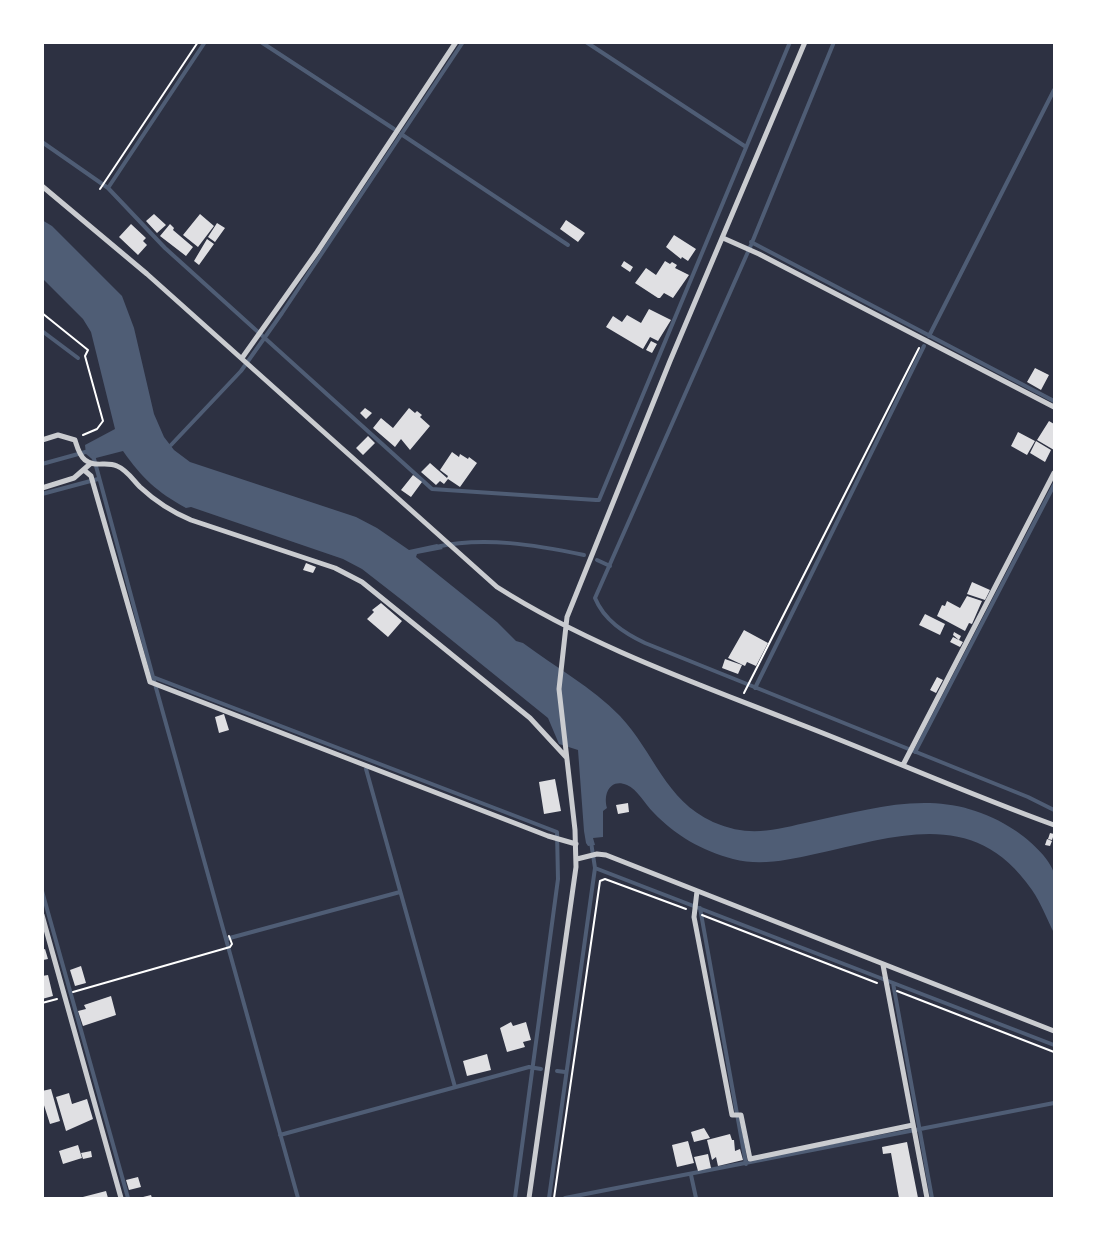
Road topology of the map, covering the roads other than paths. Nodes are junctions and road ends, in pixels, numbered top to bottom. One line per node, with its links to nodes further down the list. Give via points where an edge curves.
1 (456, 42): 5 (street, via 318,252)
2 (805, 42): 4 (street)
3 (42, 186): 5 (street, via 93,226)
4 (723, 238): 6 (street); 12 (street, via 574,597)
5 (243, 359): 12 (street, via 497,587)
6 (1054, 407)
7 (42, 440): 8 (street, via 58,435 75,440 81,457)
8 (94, 465): 9 (street); 13 (street, via 112,464 121,468 148,495 181,515 335,568 362,582 530,718)
9 (84, 470): 11 (street, via 74,478); 16 (street, via 91,476 150,682 553,838)
10 (1054, 473): 14 (street)
11 (42, 488)
12 (566, 625): 13 (street, via 559,689); 14 (street, via 657,667)
13 (566, 758): 16 (street)
14 (903, 765): 15 (street)
15 (1054, 825)
16 (576, 844): 17 (street)
17 (577, 859): 18 (street, via 606,855); 24 (street)
18 (696, 891): 20 (street); 22 (street, via 694,912 732,1115 741,1115 750,1159)
19 (42, 915): 23 (street)
20 (884, 965): 21 (street); 22 (street)
21 (1054, 1031)
22 (913, 1129): 25 (street)
23 (121, 1198)
24 (529, 1198)
25 (927, 1198)

